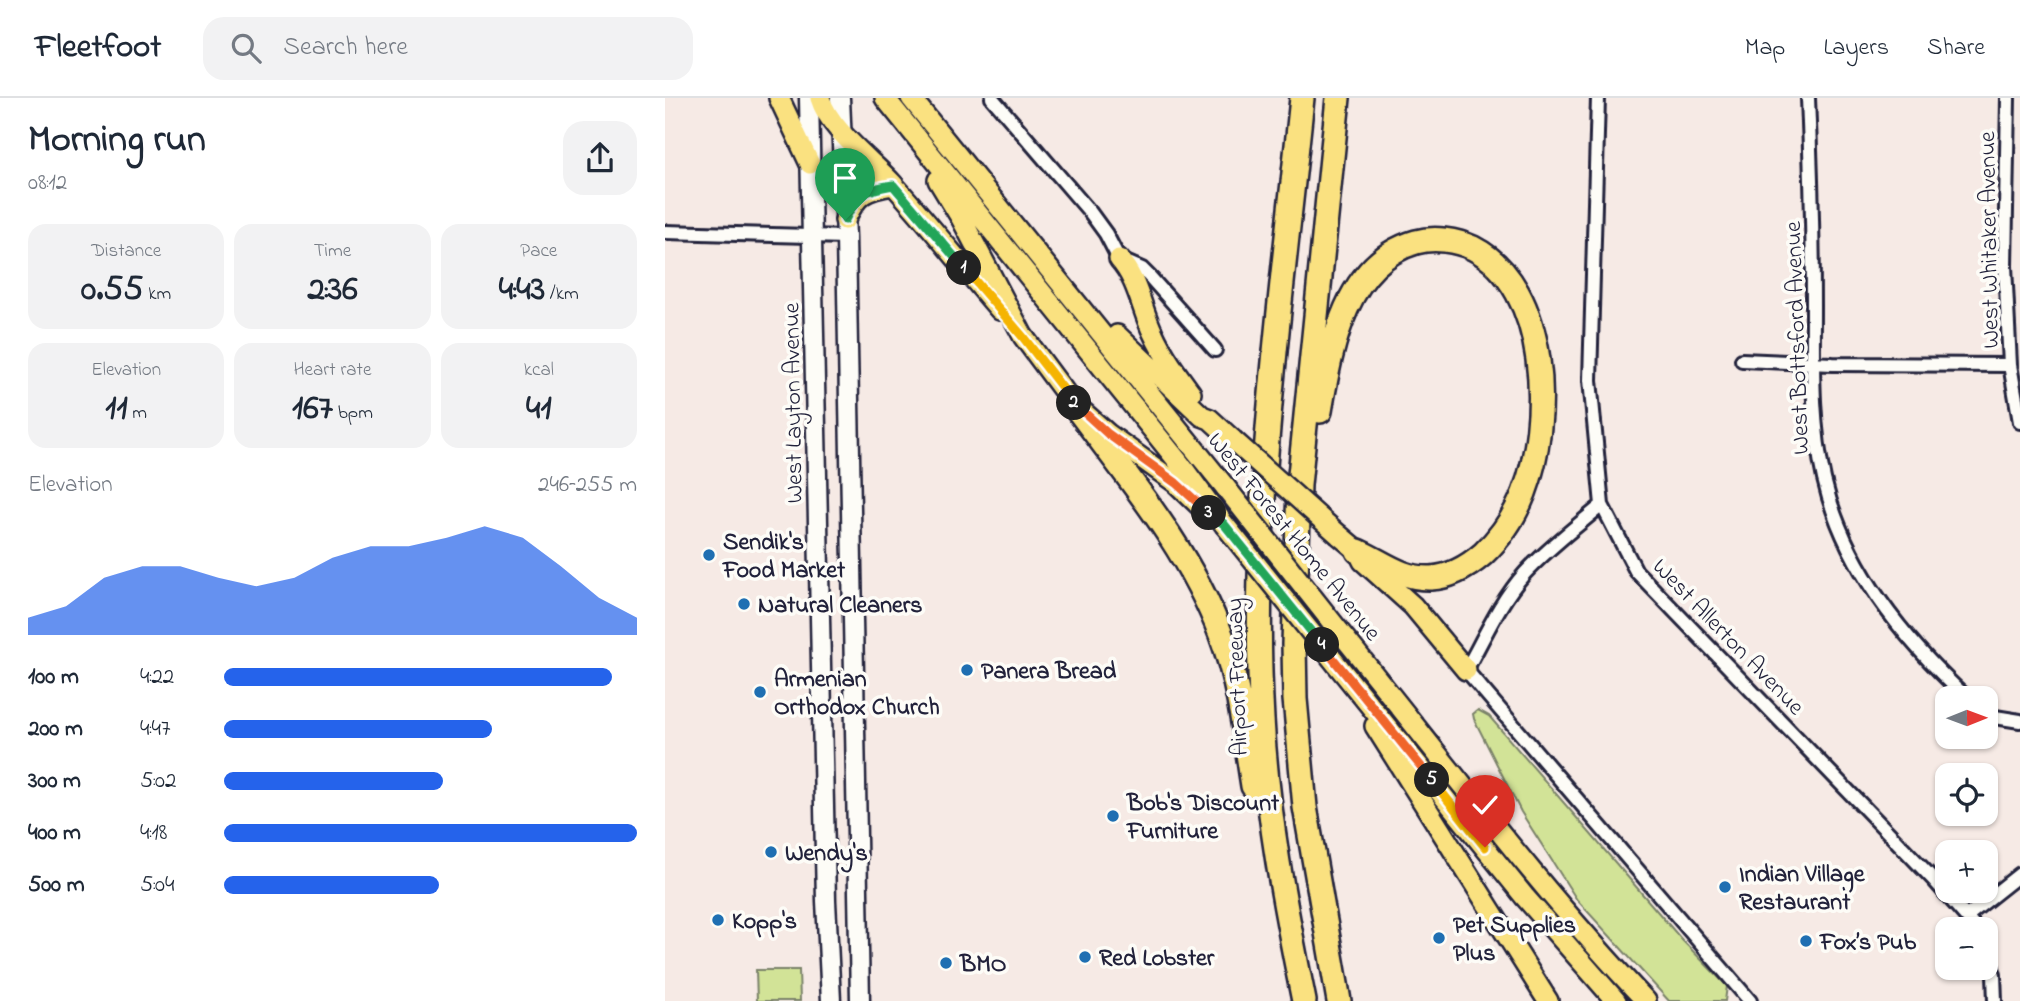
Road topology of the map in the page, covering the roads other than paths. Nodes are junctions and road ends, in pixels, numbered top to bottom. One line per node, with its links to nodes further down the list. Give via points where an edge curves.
1 (779, 98): 15 (main road)
2 (809, 98): 15 (main road, West Layton Avenue)
3 (820, 98): 13 (main road)
4 (840, 98): 13 (main road)
5 (885, 98): 14 (main road, West Forest Home Avenue)
6 (911, 98): 21 (main road, West Forest Home Avenue)
7 (992, 98): 20 (street, via 1090,212)
8 (1303, 98): 40 (highway, Airport Freeway, via 1261,515 1262,718)
9 (1338, 98): 30 (highway)
10 (1598, 98): 31 (street, West Allerton Avenue, via 1590,380)
11 (1808, 98): 25 (street, West Bottsford Avenue)
12 (2008, 98): 26 (street, West Whitaker Avenue, via 2005,266)
13 (842, 132): 16 (main road); 17 (main road)
14 (931, 156): 22 (main road, via 936,177); 32 (main road, West Forest Home Avenue)
15 (810, 164): 19 (main road, West Layton Avenue)
16 (893, 185): 17 (main road, via 857,197); 22 (main road)
17 (845, 228): 19 (street); 44 (main road)
18 (665, 232): 19 (street)
19 (813, 237): 43 (main road, West Layton Avenue)
20 (1119, 259): 23 (street, via 1150,276); 28 (main road, via 1173,368)
21 (1087, 315): 28 (main road, via 1113,332); 49 (main road, West Forest Home Avenue, bridge, via 1546,887)
22 (1023, 337): 27 (main road)
23 (1215, 350)
24 (1742, 360): 25 (street)
25 (1814, 362): 26 (street); 36 (street, West Bottsford Avenue, via 1815,425 1824,480 1844,538 1867,582 1899,626)
26 (2010, 365): 29 (street, West Whitaker Avenue)
27 (1072, 402): 32 (main road); 40 (highway, via 1188,563 1222,637 1237,690 1268,878)
28 (1210, 419): 33 (main road, bridge)
29 (2020, 422)
30 (1299, 485): 33 (highway, via 1313,451 1338,328 1365,278 1397,249 1422,241 1467,245 1495,262 1525,311 1539,369 1537,440 1515,513 1476,559 1434,578 1402,574); 46 (highway, via 1294,643 1299,749)
31 (1602, 505): 34 (street, via 1524,575); 41 (street, West Allerton Avenue, via 1636,571)
32 (1224, 524): 35 (main road, West Forest Home Avenue, bridge)
33 (1358, 551): 34 (main road, via 1363,561 1413,606)
34 (1466, 670): 50 (street)
35 (1343, 672): 47 (main road); 48 (main road, West Forest Home Avenue, via 1524,896)
36 (1955, 686)
37 (1999, 718): 38 (street)
38 (2020, 721)
39 (2020, 874): 41 (street)
40 (1286, 913): 45 (highway, Airport Freeway)
41 (1967, 916)
42 (1993, 980): 51 (street)
43 (831, 1001)
44 (860, 1001)
45 (1304, 1001)
46 (1339, 1001)
47 (1548, 1001)
48 (1616, 1001)
49 (1646, 1001)
50 (1750, 1001)
51 (1995, 1001)

